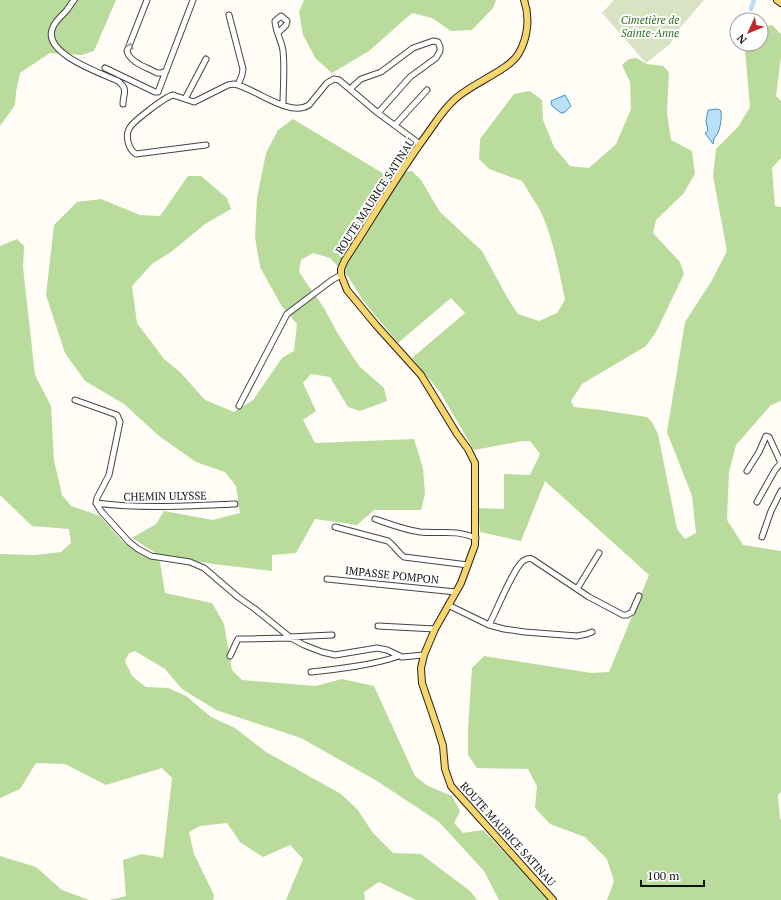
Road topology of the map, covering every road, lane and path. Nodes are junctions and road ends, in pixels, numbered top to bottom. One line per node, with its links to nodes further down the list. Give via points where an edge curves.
1 (74, 0): 16 (street, via 53,27 52,41 55,47 69,58 122,84 125,92)
2 (147, 0): 11 (street, one-way to 2, via 156,72 132,59 127,51)
3 (193, 0): 11 (street)
4 (524, 0): 20 (main road, ROUTE MAURICE SATINAU, via 527,26 518,54 510,63 453,100)
5 (777, 0): 6 (main road)
6 (781, 3)
7 (229, 15): 12 (street, via 243,69)
8 (279, 32): 17 (street, via 283,50)
9 (206, 59): 15 (street)
10 (105, 68): 11 (street, via 157,92)
11 (166, 71)
12 (238, 85): 15 (street, via 228,85 196,101); 17 (street)
13 (350, 89): 17 (street, via 334,79 306,106 296,108); 18 (street); 18 (street, via 361,79 381,72 413,48 433,41 438,42 440,51 436,58 410,77)
14 (427, 90): 19 (street)
15 (185, 99): 21 (street, via 169,96 148,110 129,127 130,148 136,154)
16 (123, 104)
17 (283, 105)
18 (378, 113): 19 (street)
19 (395, 125): 20 (street)
20 (420, 144): 22 (main road, ROUTE MAURICE SATINAU, via 345,260)
21 (206, 145)
22 (341, 275): 24 (street, via 287,314); 33 (main road, ROUTE MAURICE SATINAU, via 347,290 421,375 468,449 476,471)
23 (75, 400): 29 (street, via 119,417 109,475)
24 (240, 406)
25 (781, 463): 26 (street, via 769,437 766,436); 28 (street)
26 (747, 471)
27 (781, 491): 34 (street)
28 (757, 502)
29 (96, 504): 30 (street, CHEMIN ULYSSE); 47 (street, via 138,549 151,556 190,562 204,568 238,598)
30 (235, 504)
31 (375, 519): 33 (street, via 414,530 458,532)
32 (335, 527): 36 (street, via 388,541 404,557)
33 (476, 538): 36 (main road, ROUTE MAURICE SATINAU)
34 (762, 538)
35 (599, 553): 38 (street)
36 (468, 565): 39 (main road, ROUTE MAURICE SATINAU)
37 (327, 579): 39 (street, IMPASSE POMPON)
38 (577, 589): 40 (street, via 603,605 627,615 632,612); 42 (street, via 532,559 524,560 515,572)
39 (456, 592): 41 (main road, ROUTE MAURICE SATINAU)
40 (639, 596)
41 (448, 605): 42 (street); 44 (main road, ROUTE MAURICE SATINAU)
42 (489, 625): 45 (street, via 525,632 577,636)
43 (378, 626): 44 (street)
44 (435, 629): 48 (main road, ROUTE MAURICE SATINAU)
45 (592, 632)
46 (332, 635): 47 (street)
47 (290, 637): 49 (street, via 238,639); 50 (street, via 330,655 382,648)
48 (424, 655): 50 (street); 52 (main road, ROUTE MAURICE SATINAU, via 421,668 422,683 443,746 445,769 451,786)
49 (230, 656)
50 (399, 656): 51 (street)
51 (311, 672)
52 (553, 900)

